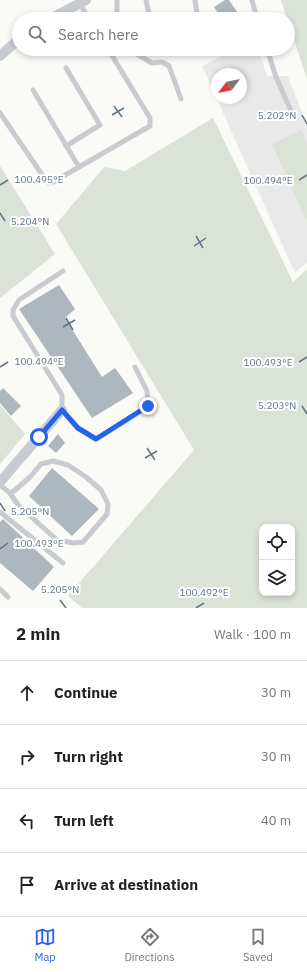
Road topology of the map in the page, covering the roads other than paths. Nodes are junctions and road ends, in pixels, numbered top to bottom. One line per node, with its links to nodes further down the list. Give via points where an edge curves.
1 (117, 0): 8 (lane)
2 (146, 0): 9 (lane)
3 (195, 0): 10 (lane)
4 (252, 0): 11 (lane)
5 (83, 2): 6 (street); 7 (lane)
6 (64, 12)
7 (87, 12)
8 (117, 12)
9 (149, 12)
10 (197, 12)
11 (256, 12)
12 (12, 45): 13 (street)
13 (0, 56)
14 (112, 56): 23 (lane, via 150,118 150,126)
15 (140, 56): 19 (lane, via 152,63 162,62 169,66)
16 (269, 56): 21 (lane)
17 (66, 68): 22 (lane, via 100,125)
18 (33, 90): 22 (lane)
19 (182, 100)
20 (0, 113): 23 (lane, via 49,183)
21 (292, 113)
22 (66, 146): 23 (lane)
23 (79, 167)
24 (63, 271): 26 (lane, via 19,300 13,310 13,316 62,395)
25 (135, 367): 26 (lane, via 147,391 148,406 105,434 96,439 78,428)
26 (62, 410): 27 (street)
27 (0, 482)
28 (0, 485): 29 (lane)
29 (10, 493): 29 (lane, via 42,464 53,461 68,465 86,476 101,490 108,504 107,514 83,542 57,540 18,505)
30 (0, 512): 31 (lane)
31 (63, 563)
32 (0, 589): 33 (lane)
33 (8, 596)

